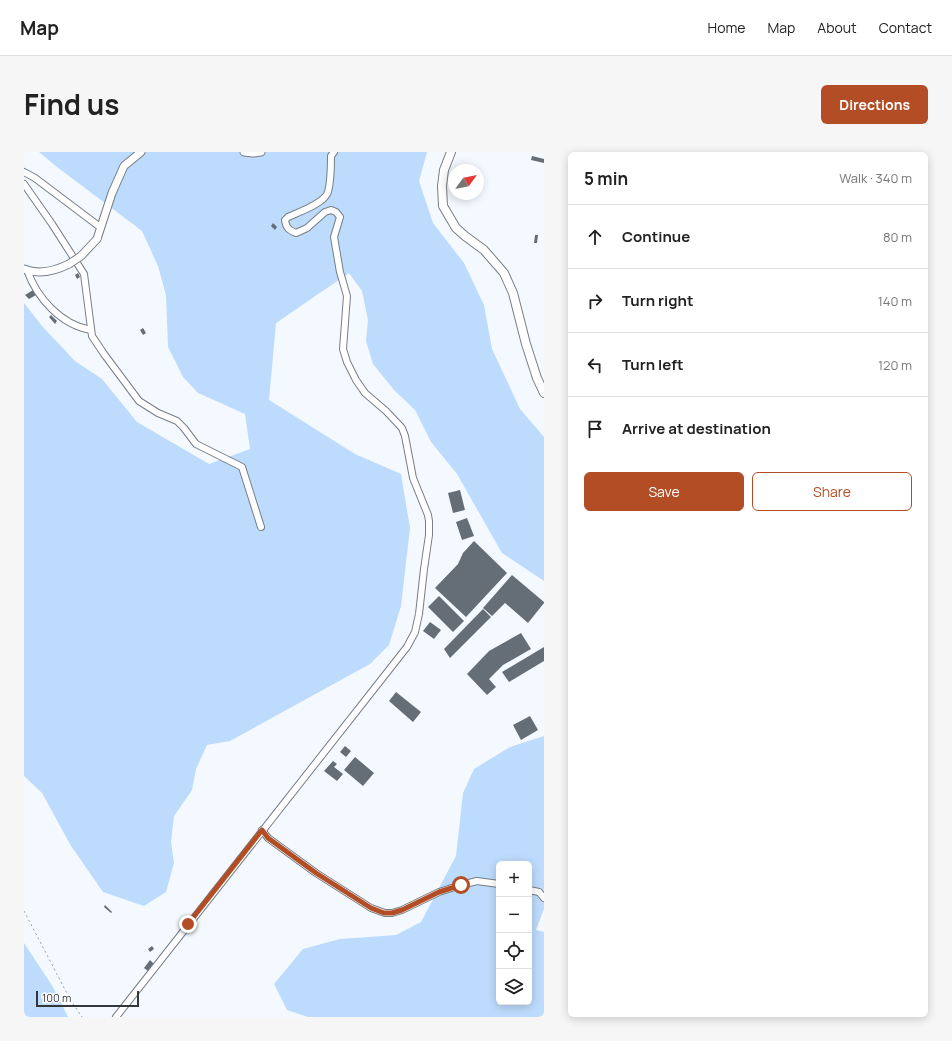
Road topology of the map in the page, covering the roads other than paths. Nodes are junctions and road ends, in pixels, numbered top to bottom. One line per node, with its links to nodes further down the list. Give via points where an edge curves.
1 (141, 152): 8 (street, via 124,166)
2 (244, 152): 3 (street)
3 (261, 152)
4 (334, 152): 13 (street, via 331,156 328,193 316,204 288,217 285,220 286,225 289,230 296,233 307,228 325,212 331,210 340,217 334,237 347,296 343,340 346,362 365,393 402,428 413,478 428,515 429,535 419,614 407,647)
5 (451, 152): 11 (main road, via 444,170 443,206 456,228 484,250 504,273 513,293 526,344)
6 (24, 172): 8 (street)
7 (24, 184): 10 (street, via 84,274)
8 (100, 227): 9 (street, bridge, via 97,239 81,256 69,264 56,271)
9 (25, 270): 10 (street, via 40,295 56,312 74,325)
10 (91, 330): 12 (street, via 104,354 139,401 184,428 196,444 242,467)
11 (544, 393)
12 (261, 527)
13 (262, 830): 14 (street, via 268,838 316,873 371,908 384,913 402,910 439,892 461,885 477,881); 17 (street)
14 (496, 884)
15 (532, 891): 16 (street, via 539,892)
16 (544, 898)
17 (116, 1017)

